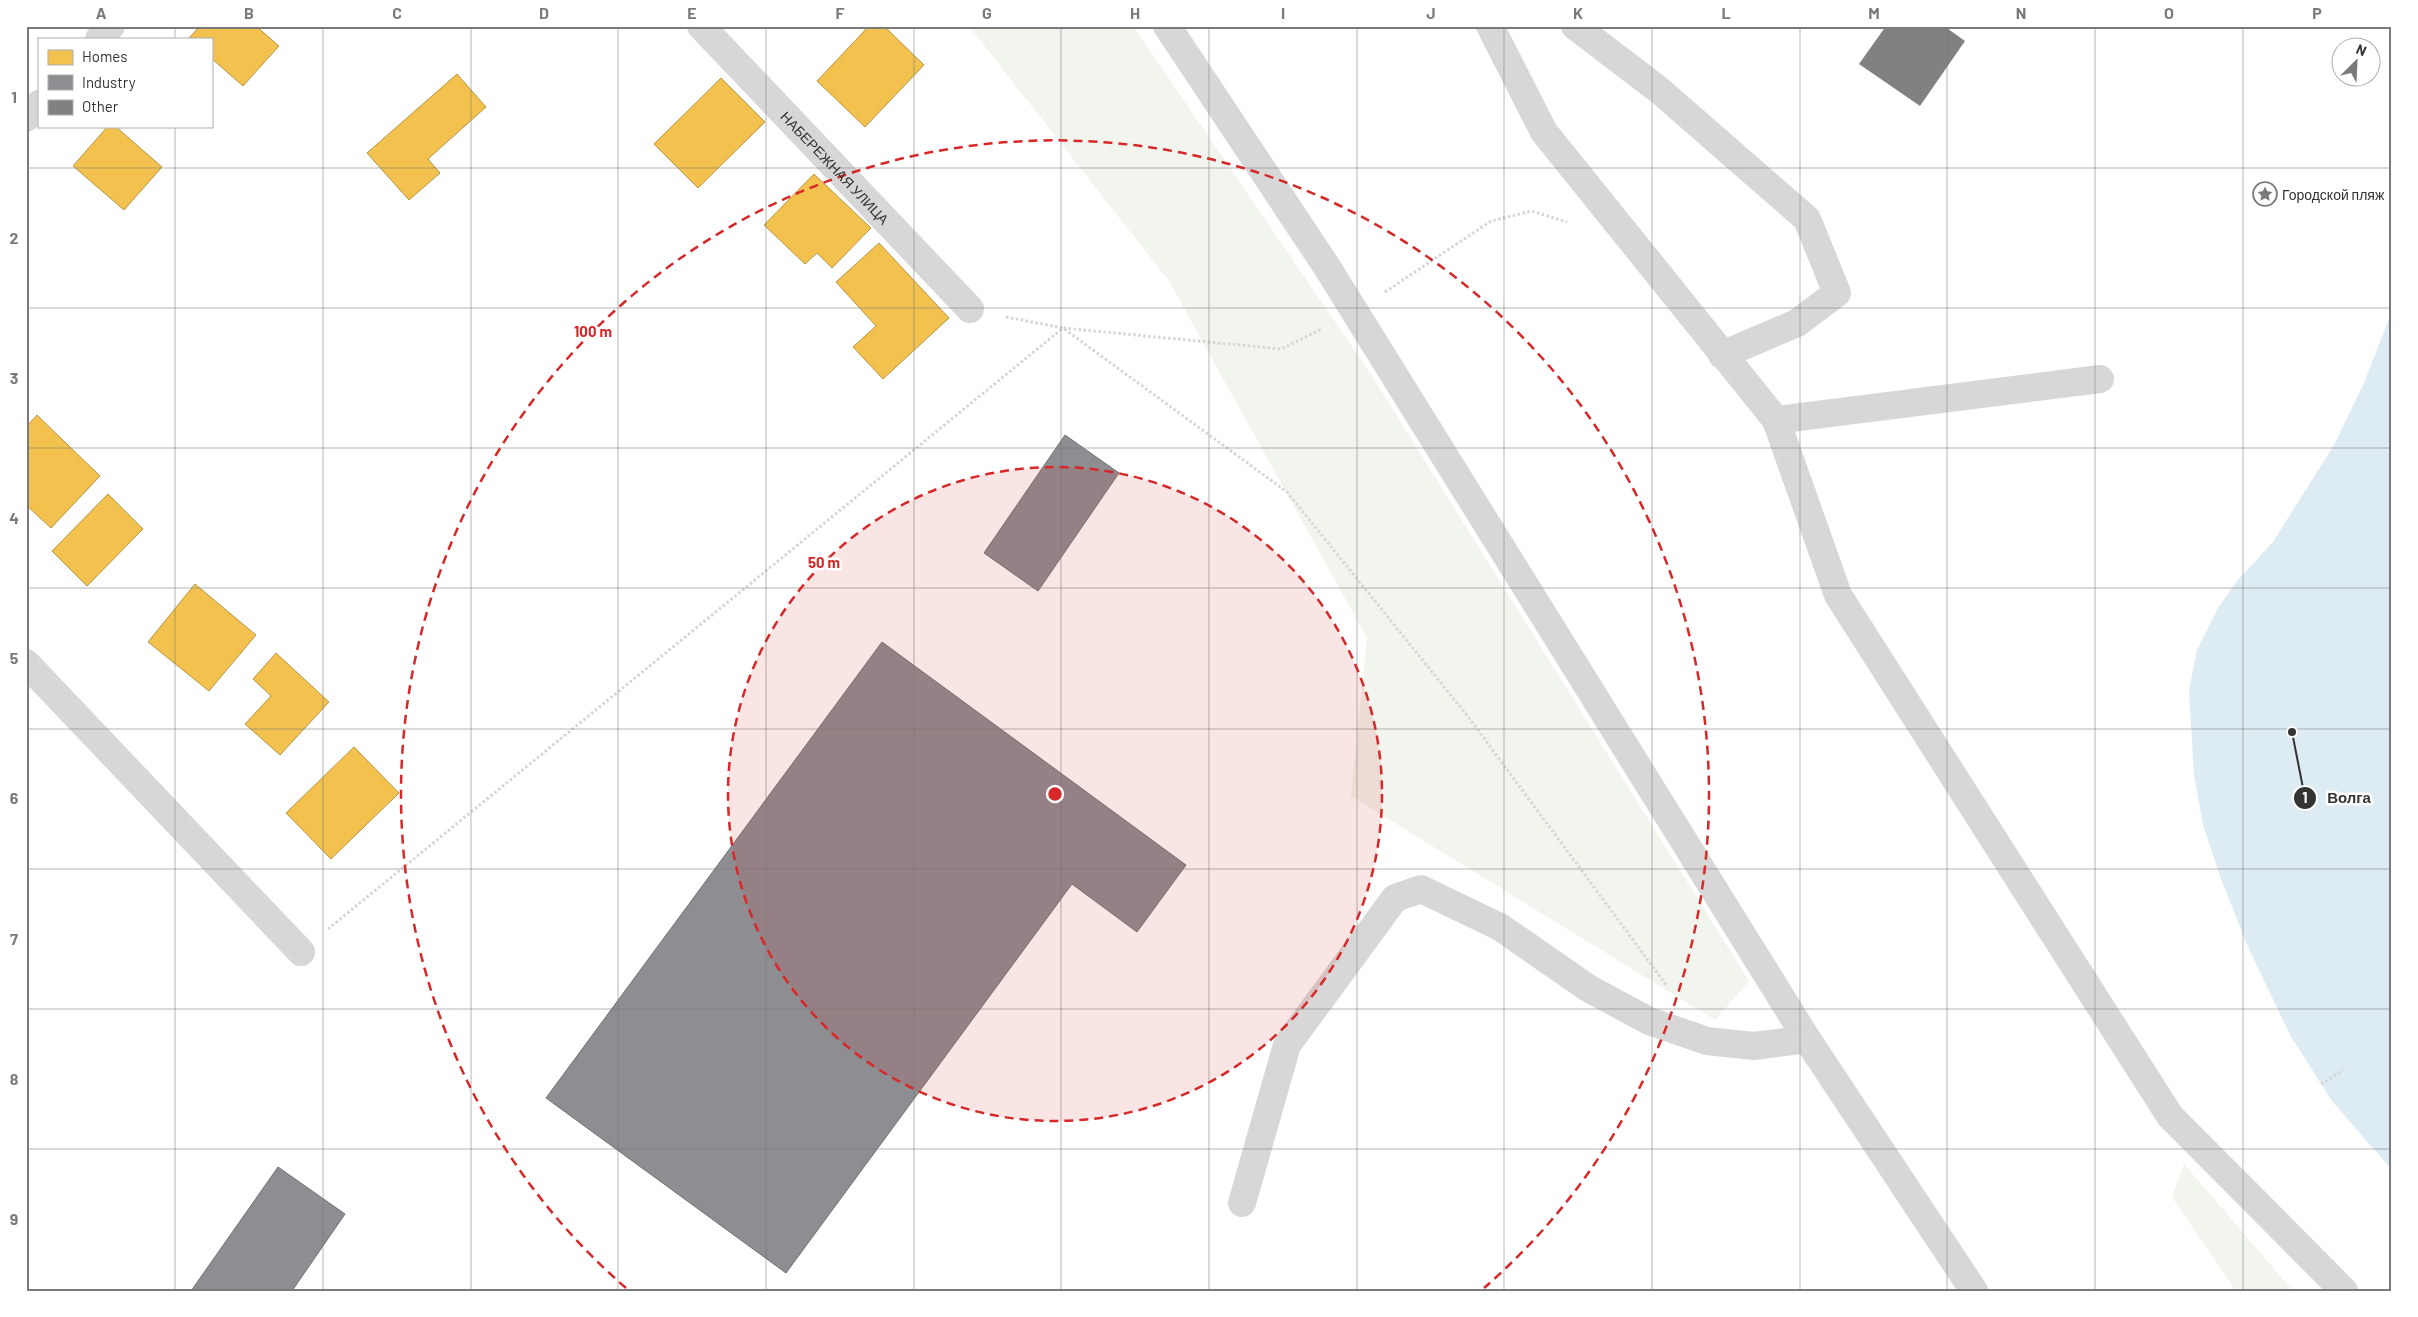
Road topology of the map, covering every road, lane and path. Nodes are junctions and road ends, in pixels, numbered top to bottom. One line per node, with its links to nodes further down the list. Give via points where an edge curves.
1 (111, 26): 6 (street)
2 (702, 26): 9 (street, НАБЕРЕЖНАЯ УЛИЦА)
3 (1167, 26): 17 (street, via 1327,267)
4 (1490, 26): 11 (street, via 1544,132)
5 (1575, 26): 11 (street, via 1659,90 1807,219 1837,293 1797,323)
6 (100, 38)
7 (38, 105): 8 (street)
8 (26, 118)
9 (970, 309): 10 (path)
10 (1063, 328): 15 (path); 16 (path, via 1287,492 1466,714)
11 (1722, 356): 13 (street)
12 (2100, 380): 13 (street)
13 (1776, 420): 22 (street, via 1838,594 2170,1116)
14 (26, 663): 15 (street)
15 (300, 952)
16 (1672, 993)
17 (1807, 1039): 20 (street, via 1754,1046 1707,1041 1649,1021 1588,988 1500,927 1421,889 1395,898 1288,1045); 21 (street)
18 (2343, 1070): 19 (path)
19 (2321, 1084)
20 (1242, 1203)
21 (1974, 1291)
22 (2344, 1291)

